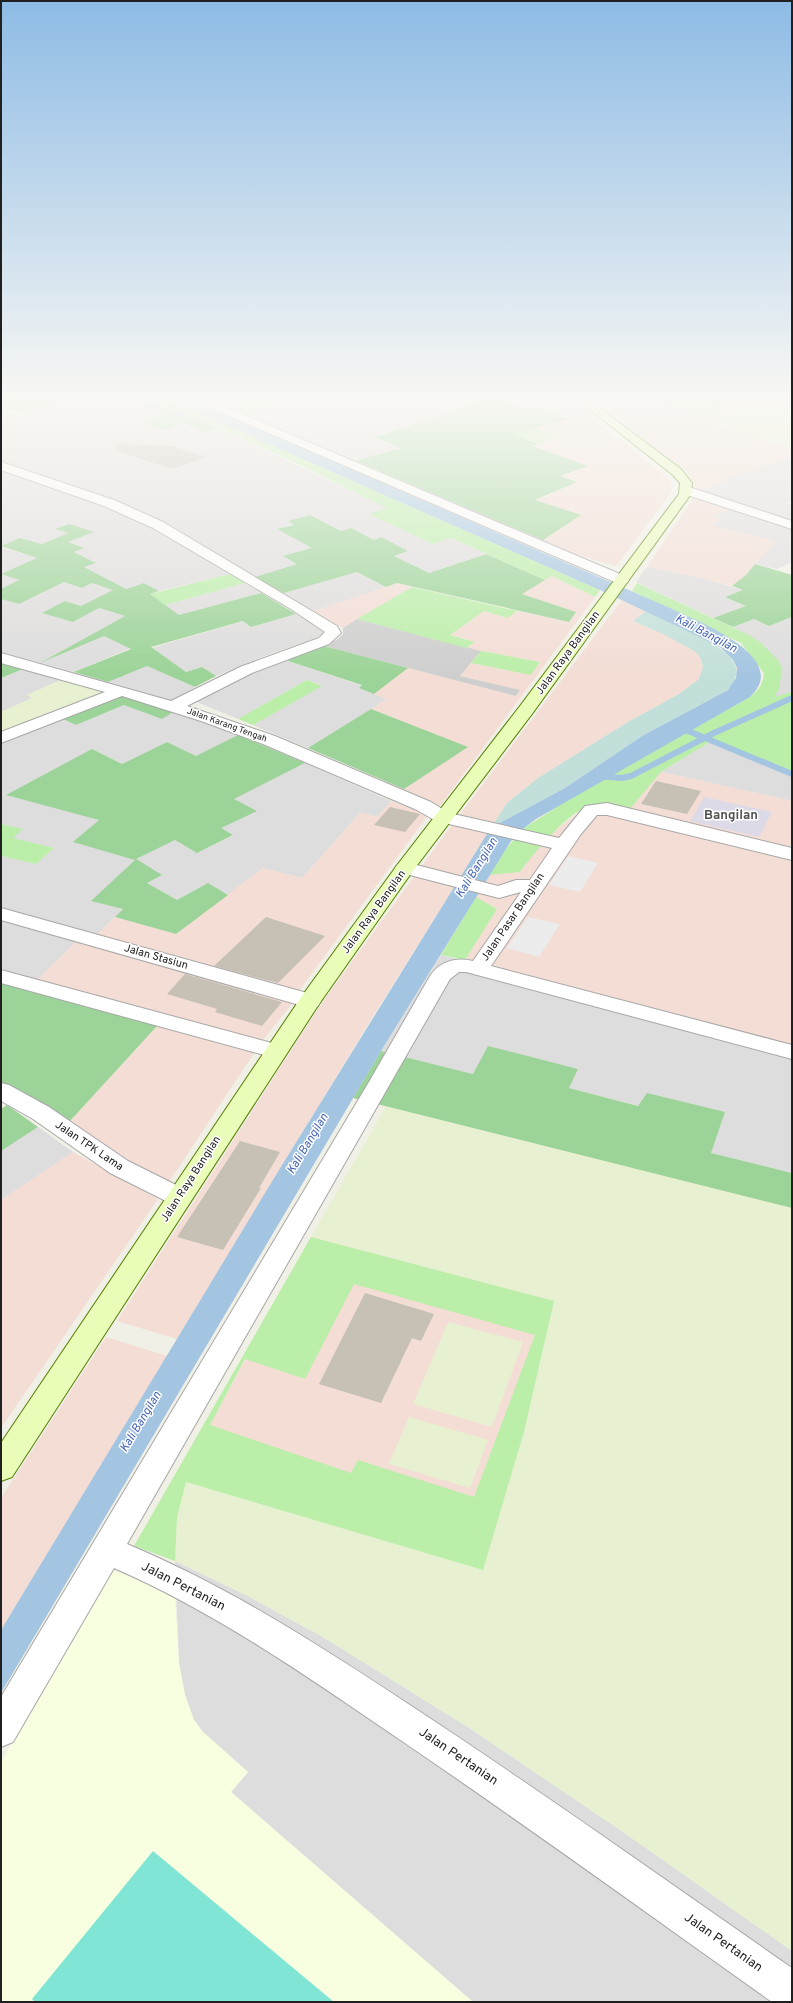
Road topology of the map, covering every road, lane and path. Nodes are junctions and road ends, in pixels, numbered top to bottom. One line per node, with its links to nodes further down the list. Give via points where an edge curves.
1 (72, 490): 9 (street, via 109,503 158,525 332,629 333,633 324,641 240,672)
2 (403, 490): 6 (street)
3 (686, 490): 6 (main road, Jalan Raya Bangilan)
4 (687, 490): 5 (street)
5 (792, 525)
6 (617, 586): 11 (main road, Jalan Raya Bangilan)
7 (1, 658): 8 (street, Jalan Karang Tengah)
8 (120, 691): 9 (street, Jalan Karang Tengah); 10 (street)
9 (174, 706): 11 (street, Jalan Karang Tengah, via 269,740 424,806)
10 (1, 738)
11 (443, 817): 12 (street, Jalan Karang Tengah); 14 (main road, Jalan Raya Bangilan)
12 (563, 845): 13 (street, Jalan Pasar Bangilan, via 584,816 599,808); 15 (street, Jalan Pasar Bangilan)
13 (792, 854)
14 (405, 868): 16 (street); 21 (main road, Jalan Raya Bangilan)
15 (534, 886): 16 (street); 17 (street, Jalan Pasar Bangilan)
16 (494, 890): 17 (street, via 504,900)
17 (519, 908): 19 (street, Jalan Pasar Bangilan)
18 (1, 914): 21 (street, Jalan Stasiun)
19 (478, 969): 23 (street, Jalan Pasar Bangilan); 27 (street, via 457,965 446,969 441,976)
20 (1, 976): 22 (street)
21 (310, 1001): 22 (main road, Jalan Raya Bangilan)
22 (275, 1052): 25 (main road, Jalan Raya Bangilan)
23 (792, 1052)
24 (4, 1095): 25 (street, Jalan TPK Lama, via 41,1113 119,1167)
25 (179, 1197): 26 (main road, Jalan Raya Bangilan)
26 (1, 1468)
27 (107, 1550): 28 (street); 29 (street, Jalan Pertanian, via 165,1575 211,1599 309,1658 505,1789)
28 (1, 1730)
29 (792, 1992)

